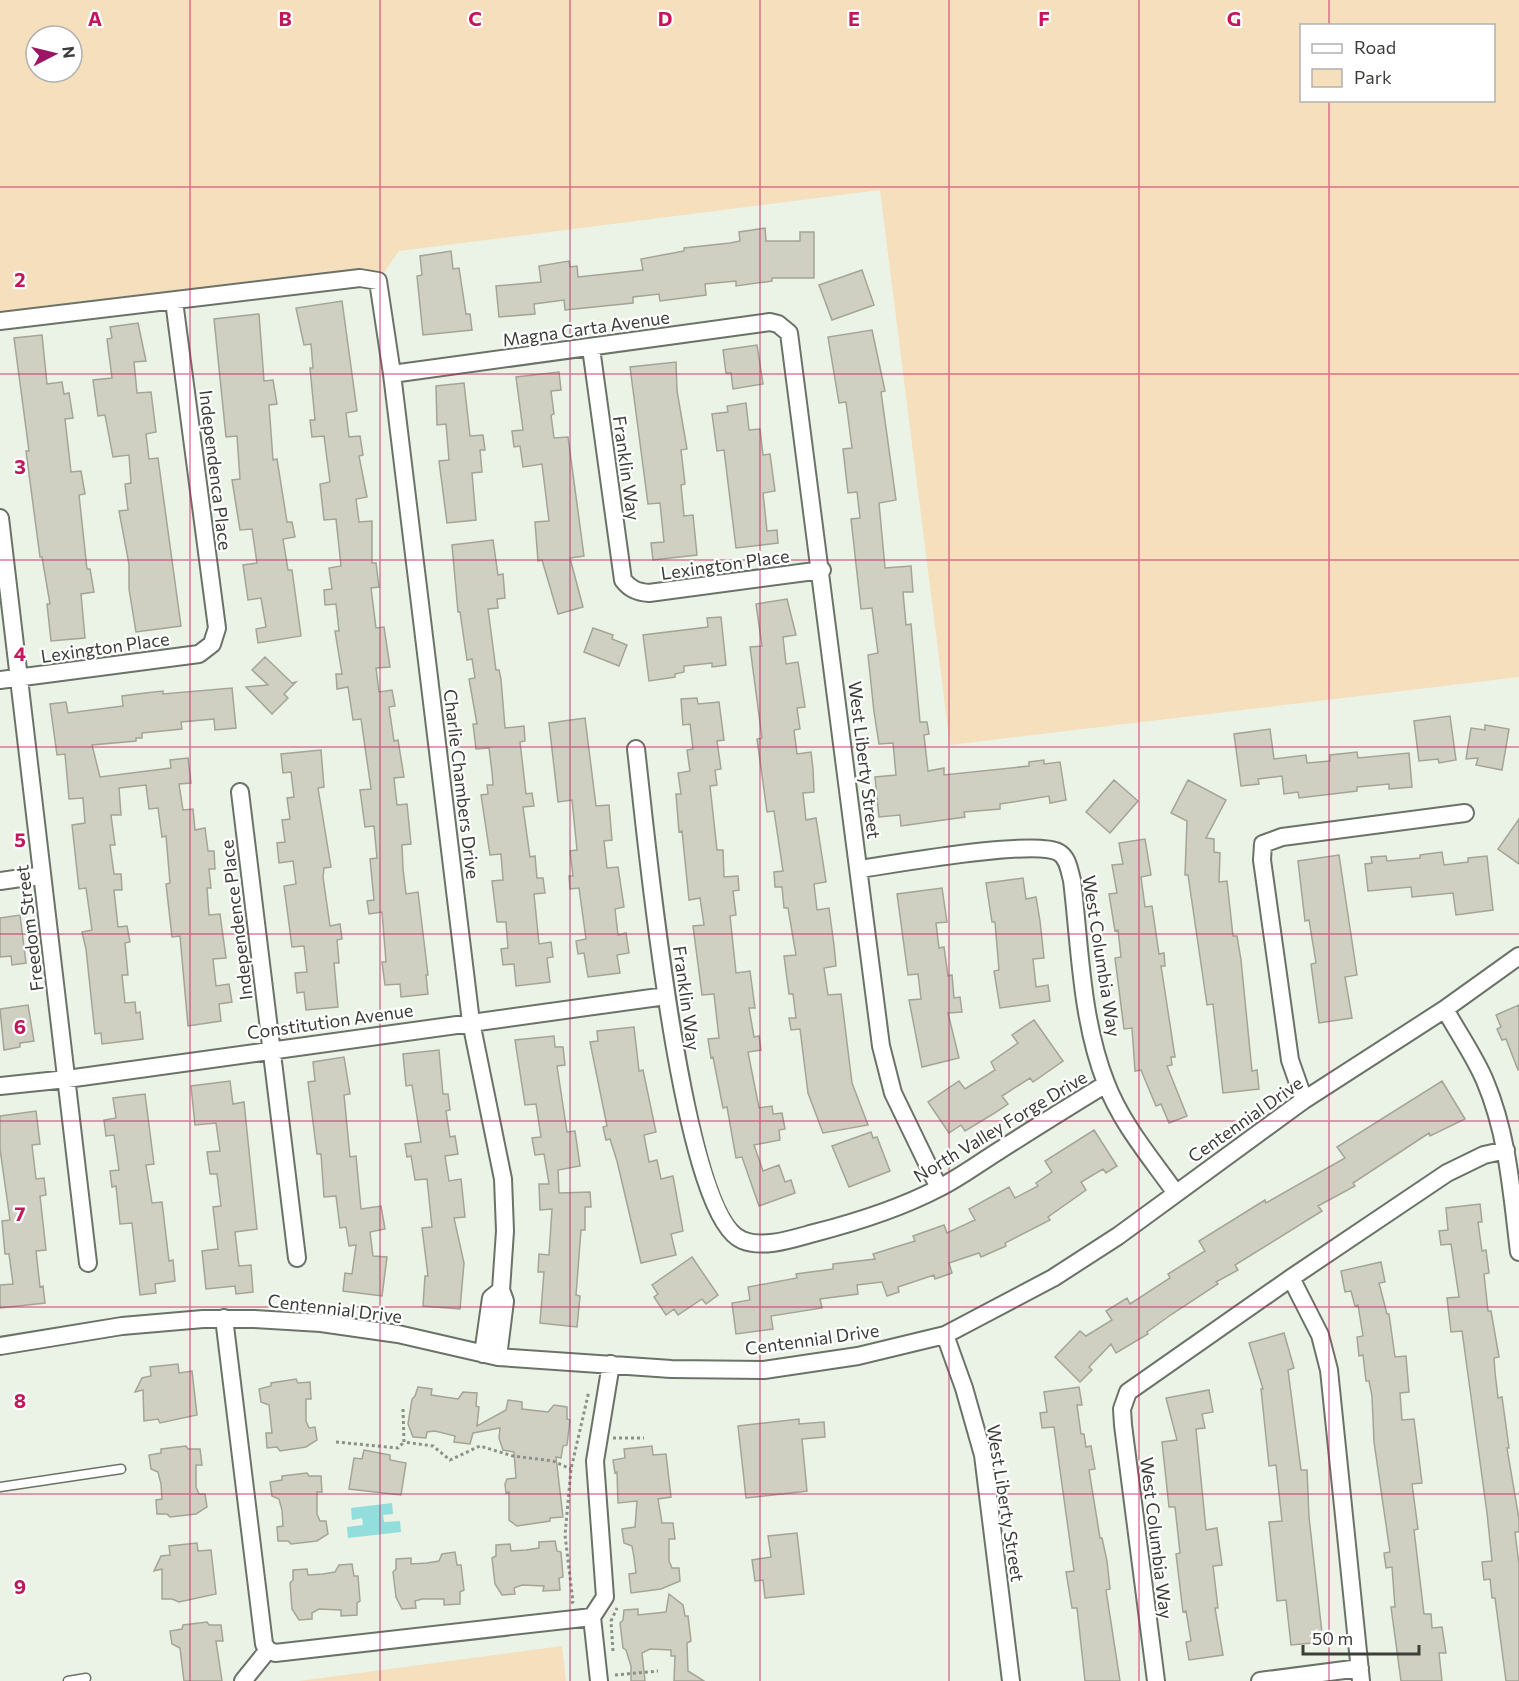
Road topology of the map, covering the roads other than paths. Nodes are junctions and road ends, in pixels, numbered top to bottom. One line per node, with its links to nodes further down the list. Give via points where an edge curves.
1 (174, 300): 2 (street); 5 (street, Charlie Chambers Drive, via 360,278 378,281); 9 (street, Independenca Place, via 217,628)
2 (0, 321)
3 (784, 327): 4 (street, Magna Carta Avenue, via 770,322); 7 (street, West Liberty Street, via 791,340)
4 (591, 348): 5 (street, Magna Carta Avenue); 8 (street, Franklin Way, via 623,580)
5 (392, 374): 21 (street, Charlie Chambers Drive)
6 (0, 518): 10 (street, Freedom Street)
7 (822, 570): 8 (street, Lexington Place, via 649,593); 15 (street, West Liberty Street)
8 (633, 590)
9 (212, 644): 10 (street, Lexington Place, via 199,654)
10 (19, 678): 11 (street, Lexington Place); 16 (street, Freedom Street)
11 (0, 680)
12 (636, 748): 19 (street, Franklin Way)
13 (240, 792): 22 (street, Independence Place)
14 (1465, 813): 26 (street, via 1282,837 1263,844 1290,1060)
15 (860, 869): 24 (street, West Columbia Way, via 1026,847 1058,852 1066,860 1072,880 1090,1023); 28 (street, West Liberty Street, via 883,1056 893,1093)
16 (42, 874): 17 (street); 23 (street, Freedom Street)
17 (0, 881)
18 (1519, 956): 20 (street, Centennial Drive)
19 (666, 996): 21 (street, Constitution Avenue); 30 (street, Franklin Way, via 689,1124 723,1221)
20 (1445, 1009): 26 (street, Centennial Drive); 27 (street, via 1485,1080)
21 (471, 1022): 22 (street, Constitution Avenue); 38 (street, Charlie Chambers Drive, via 503,1179 501,1290 506,1301)
22 (271, 1049): 23 (street, Constitution Avenue); 32 (street, Independence Place)
23 (67, 1079): 25 (street, Constitution Avenue); 33 (street, Freedom Street)
24 (1106, 1084): 28 (street, North Valley Forge Drive); 29 (street, West Columbia Way, via 1131,1130)
25 (0, 1086)
26 (1304, 1100): 29 (street, Centennial Drive)
27 (1506, 1150): 31 (street); 34 (street, via 1484,1155 1447,1173)
28 (939, 1188): 30 (street, North Valley Forge Drive, via 891,1210 804,1236 769,1243)
29 (1174, 1192): 36 (street, Centennial Drive, via 1118,1236 1053,1278)
30 (740, 1240)
31 (1519, 1252)
32 (297, 1258)
33 (88, 1263)
34 (1291, 1278): 44 (street, via 1320,1335 1329,1370); 50 (street, West Columbia Way, via 1135,1387 1124,1400 1123,1425)
35 (224, 1318): 37 (street, Centennial Drive, via 122,1326); 38 (street, Centennial Drive, via 359,1328); 43 (street, via 264,1644)
36 (945, 1335): 39 (street, Centennial Drive, via 858,1356 764,1370); 49 (street, West Liberty Street, via 983,1455)
37 (0, 1347)
38 (490, 1356): 39 (street, Centennial Drive)
39 (611, 1364): 42 (street, via 595,1461 605,1597)
40 (121, 1469): 41 (lane)
41 (0, 1487)
42 (592, 1617): 43 (street, via 275,1653); 48 (street)
43 (268, 1650): 47 (street)
44 (1360, 1675): 51 (street)
45 (86, 1678): 46 (lane)
46 (68, 1681)
47 (243, 1681)
48 (599, 1681)
49 (1011, 1681)
50 (1156, 1681)
51 (1260, 1681)

